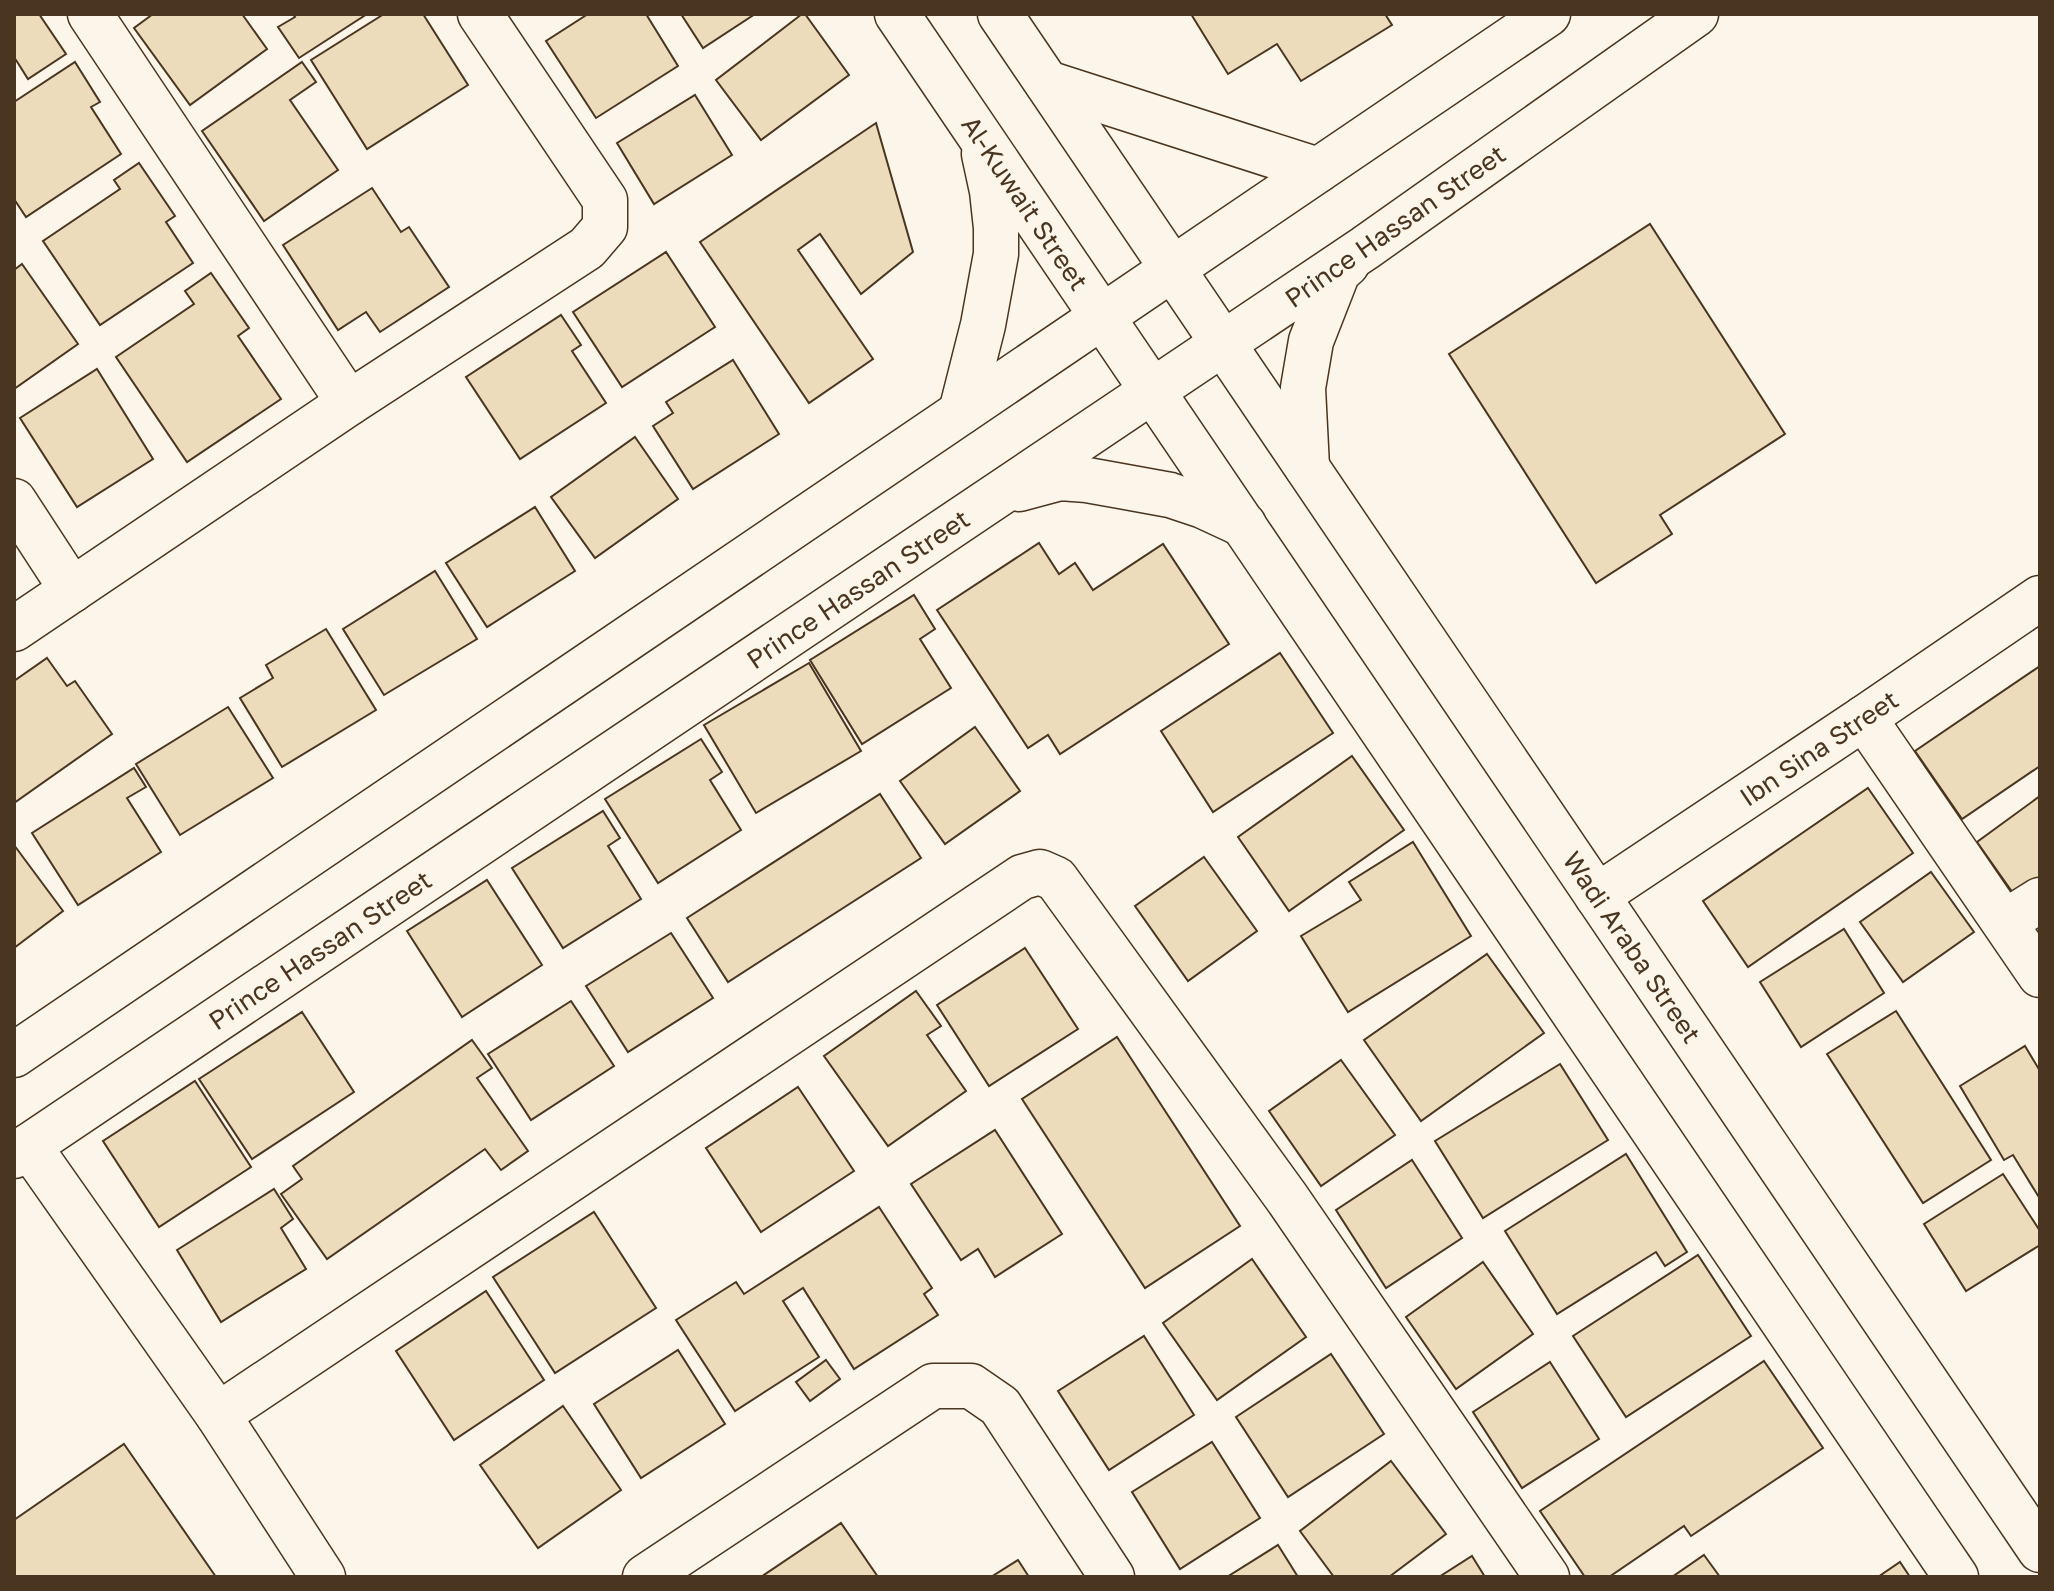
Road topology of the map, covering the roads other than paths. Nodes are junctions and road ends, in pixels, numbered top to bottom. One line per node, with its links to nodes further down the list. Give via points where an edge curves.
1 (90, 14): 15 (main road)
2 (480, 14): 15 (main road, via 605,200 605,227 587,248)
3 (897, 14): 8 (main road, Al-Kuwait Street)
4 (1000, 14): 7 (main road)
5 (1548, 14): 9 (main road)
6 (1696, 14): 10 (main road, Prince Hassan Street)
7 (1047, 83): 9 (main road); 11 (main road)
8 (980, 136): 12 (main road, Al-Kuwait Street); 16 (main road, via 992,191 996,254)
9 (1318, 170): 11 (main road)
10 (1365, 248): 13 (main road, Prince Hassan Street); 17 (main road, via 1338,272 1311,341 1303,388)
11 (1172, 268): 12 (main road); 13 (main road)
12 (1102, 316): 14 (main road, Al-Kuwait Street); 16 (main road)
13 (1224, 344): 14 (main road, Prince Hassan Street); 17 (main road, Wadi Araba Street)
14 (1153, 391): 18 (main road, Prince Hassan Street); 20 (main road)
15 (349, 403): 21 (main road)
16 (961, 412): 28 (main road)
17 (1307, 467): 25 (main road, Wadi Araba Street)
18 (1001, 493): 20 (main road, via 1060,478 1087,480 1170,495); 29 (main road, Prince Hassan Street)
19 (14, 501): 21 (main road)
20 (1244, 525): 36 (main road)
21 (72, 590): 23 (main road)
22 (2040, 598): 24 (main road, Ibn Sina Street)
23 (14, 629)
24 (1864, 718): 25 (main road, Ibn Sina Street); 26 (main road)
25 (1597, 896): 31 (main road, Wadi Araba Street)
26 (2022, 911): 27 (main road)
27 (2040, 975)
28 (14, 1055)
29 (21, 1151): 30 (main road)
30 (218, 1415): 32 (main road); 35 (main road, via 1022,877 1040,872 1056,879 1287,1198)
31 (2040, 1550)
32 (323, 1577)
33 (645, 1577): 34 (main road, via 933,1386 971,1386 1000,1406)
34 (1112, 1577)
35 (1547, 1577)
36 (1956, 1577)

